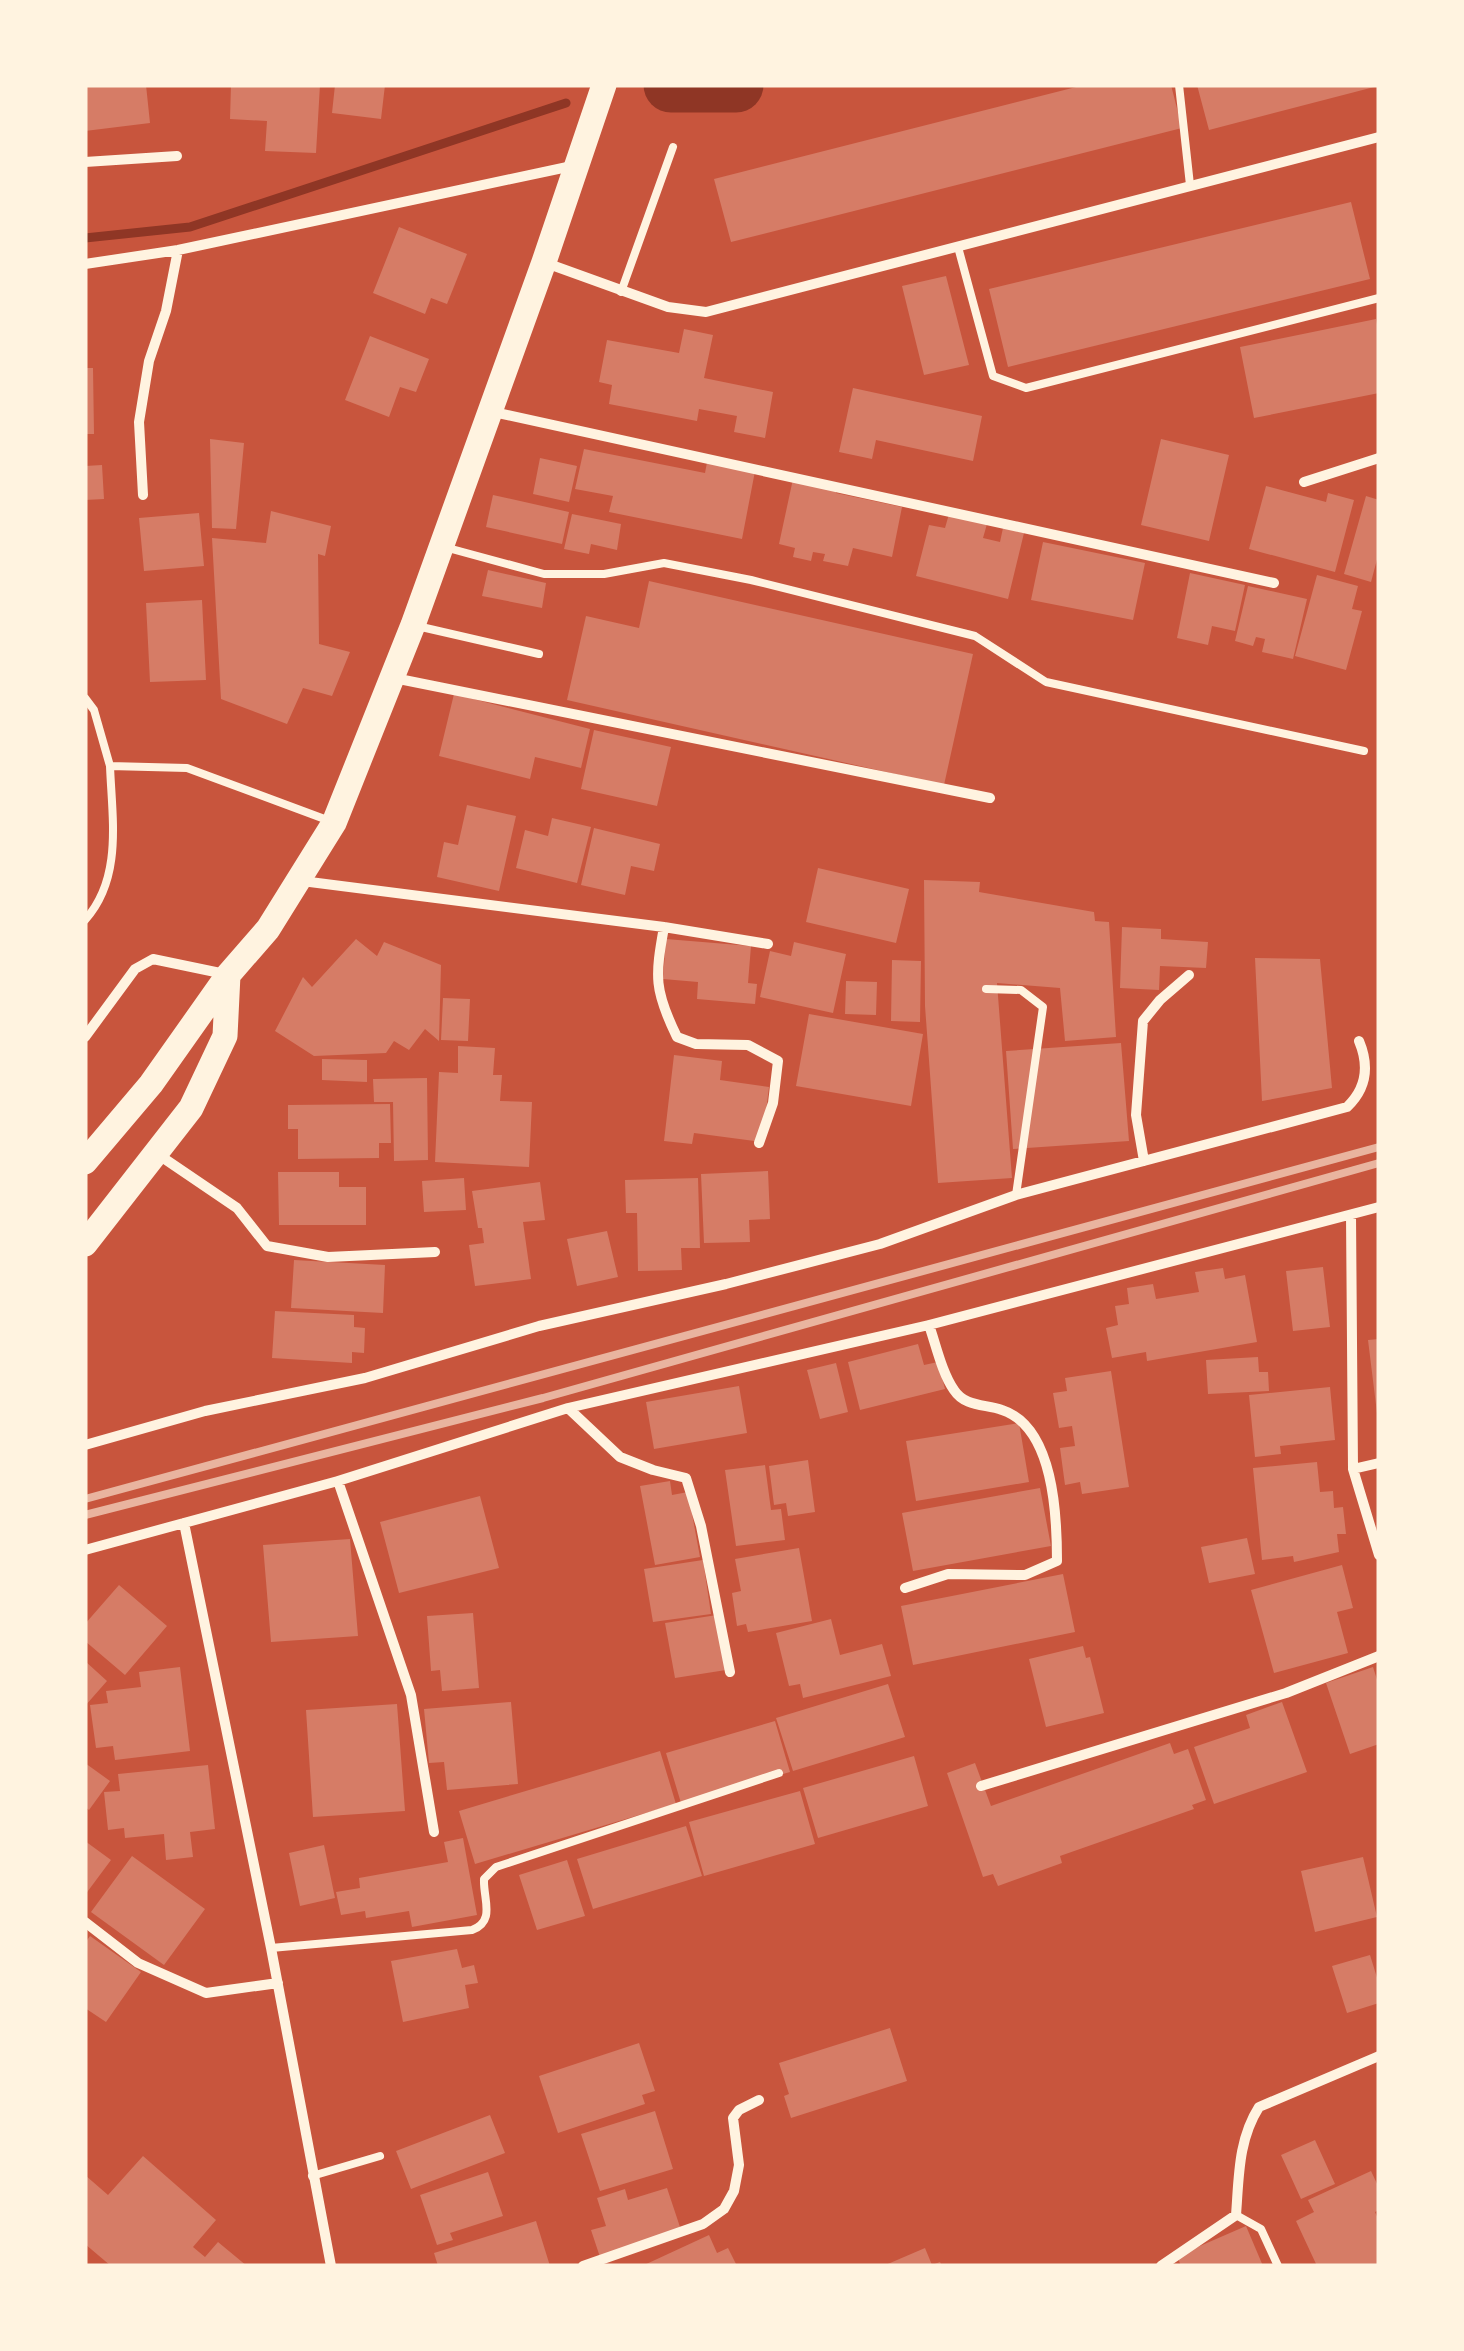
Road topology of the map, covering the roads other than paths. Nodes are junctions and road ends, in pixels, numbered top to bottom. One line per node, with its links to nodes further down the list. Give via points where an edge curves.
1 (604, 85): 7 (main road)
2 (1179, 85): 8 (lane)
3 (1379, 136): 8 (street)
4 (673, 148): 13 (lane)
5 (178, 156): 6 (street)
6 (85, 162)
7 (578, 164): 10 (street); 11 (main road)
8 (1190, 185): 9 (street)
9 (958, 247): 13 (street, via 706,312); 14 (lane, via 993,376 1026,388)
10 (178, 250): 12 (street); 18 (street, via 139,422)
11 (544, 262): 13 (street); 15 (main road)
12 (85, 264)
13 (621, 292)
14 (1379, 298)
15 (488, 411): 19 (main road); 20 (street)
16 (1379, 458): 17 (street)
17 (1304, 482)
18 (143, 495)
19 (439, 546): 21 (main road); 25 (lane, via 544,574 604,574 664,563 751,580 975,636 1046,682)
20 (1274, 583)
21 (412, 625): 22 (lane); 23 (main road)
22 (539, 654)
23 (393, 678): 27 (street); 28 (main road)
24 (85, 698): 26 (lane)
25 (1364, 751)
26 (110, 766): 28 (lane, via 188,768); 30 (lane, via 110,872)
27 (990, 798)
28 (334, 823): 29 (main road)
29 (300, 881): 31 (street); 33 (main road)
30 (85, 920)
31 (664, 926): 32 (street); 38 (street, via 655,974 677,1036 696,1044 748,1045 778,1061)
32 (768, 944)
33 (228, 975): 36 (street, via 153,959 135,969); 39 (main road, via 225,1036 214,1064 191,1108); 40 (main road, via 152,1084)
34 (1189, 975): 41 (street, via 1143,1021 1136,1116)
35 (986, 989): 42 (lane, via 1022,990 1043,1007)
36 (85, 1038)
37 (1359, 1040): 41 (street, via 1367,1060 1360,1095 1347,1108)
38 (759, 1142)
39 (156, 1152): 45 (main road); 46 (street, via 237,1208 267,1246 328,1257)
40 (85, 1162)
41 (1144, 1162): 42 (street)
42 (1016, 1195): 49 (street, via 880,1244)
43 (1379, 1207): 44 (street)
44 (1350, 1214): 47 (street); 51 (street)
45 (85, 1244)
46 (436, 1252)
47 (929, 1325): 48 (street); 56 (street, via 954,1391 966,1402 1020,1418 1047,1460 1058,1515 1057,1560 1025,1575 948,1574)
48 (568, 1408): 52 (street); 58 (street, via 620,1457 686,1478)
49 (85, 1444)
50 (1379, 1463): 51 (street)
51 (1353, 1468): 55 (street)
52 (338, 1482): 53 (street); 61 (street, via 411,1694)
53 (184, 1523): 54 (street); 63 (street)
54 (85, 1550)
55 (1379, 1556)
56 (905, 1588)
57 (1379, 1656): 60 (street, via 1286,1693)
58 (730, 1672)
59 (779, 1773): 63 (lane, via 496,1866 484,1879 487,1918 481,1927)
60 (981, 1786)
61 (434, 1832)
62 (85, 1922): 64 (street, via 138,1963 206,1993)
63 (271, 1948): 64 (street)
64 (278, 1983): 68 (street)
65 (1379, 2056): 69 (street, via 1259,2107 1242,2146)
66 (760, 2100): 71 (street, via 733,2118 738,2164 724,2210 703,2224)
67 (380, 2156): 68 (lane)
68 (312, 2176): 70 (street)
69 (1236, 2215): 72 (street); 73 (lane, via 1261,2229)
70 (331, 2266)
71 (583, 2266)
72 (1160, 2266)
73 (1278, 2266)

